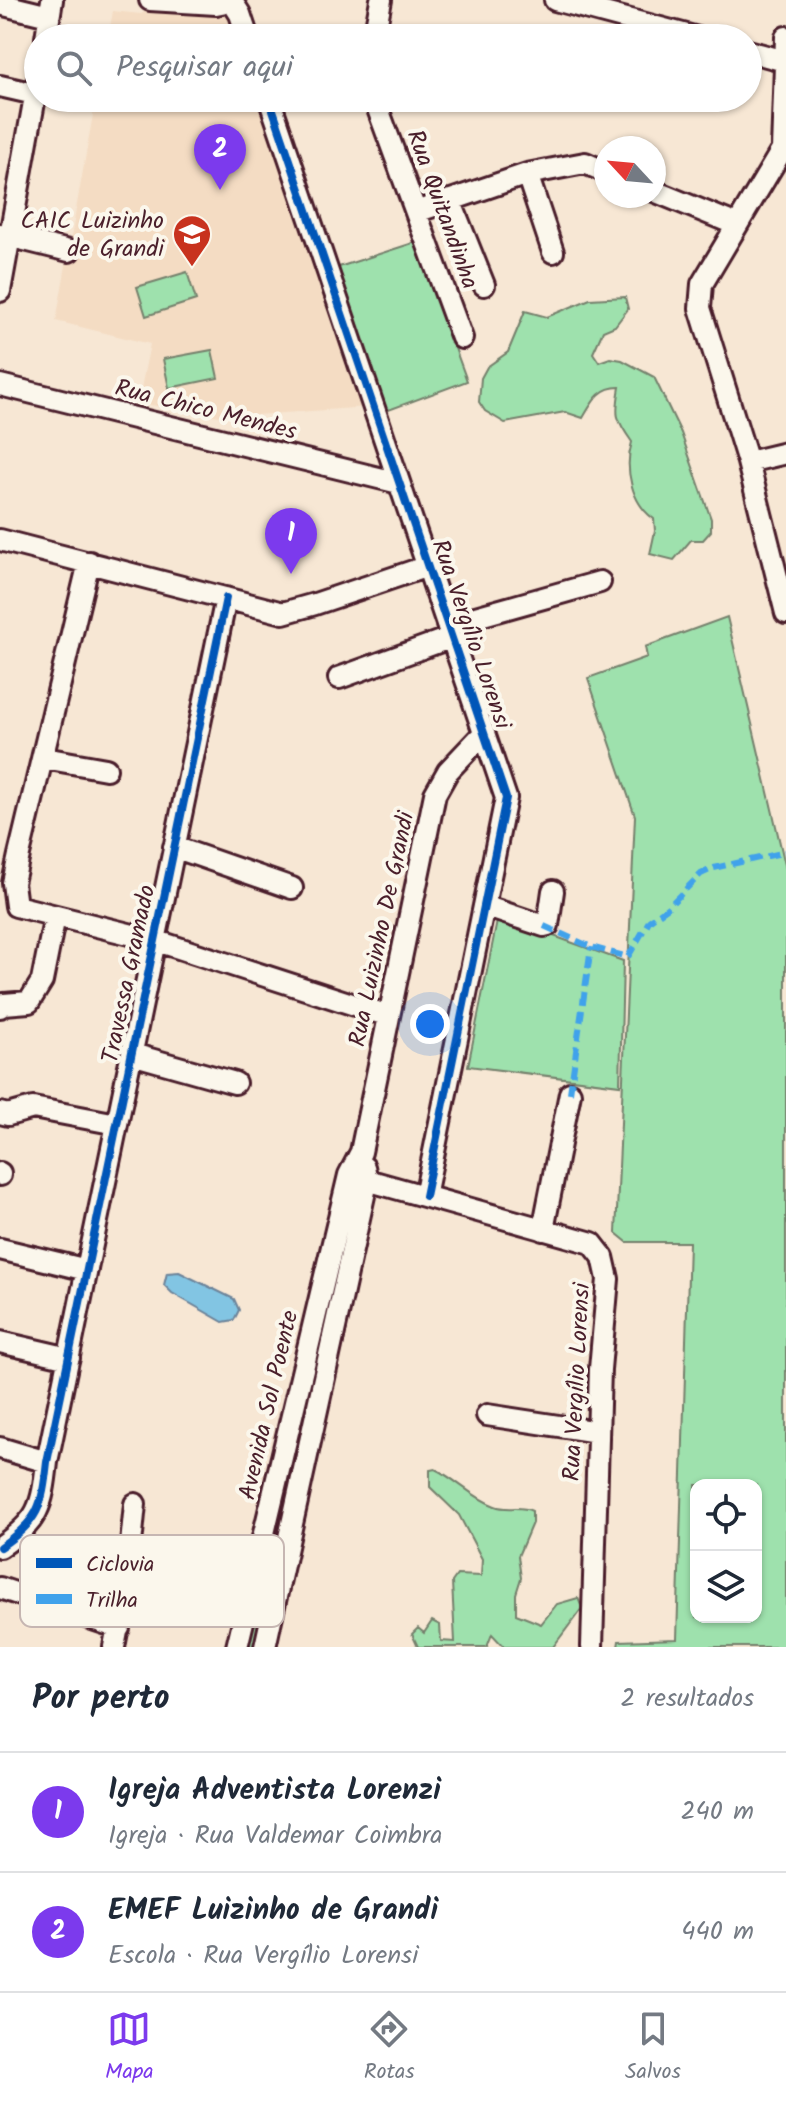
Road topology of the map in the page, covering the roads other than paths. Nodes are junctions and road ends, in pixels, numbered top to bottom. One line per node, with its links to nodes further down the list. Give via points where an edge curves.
1 (150, 0): 4 (street)
2 (381, 0): 8 (street)
3 (555, 0): 9 (street)
4 (231, 1): 7 (street)
5 (0, 4): 6 (street)
6 (51, 8)
7 (243, 24)
8 (377, 24)
9 (645, 24)
10 (786, 37): 12 (street)
11 (762, 55): 12 (street)
12 (785, 61): 18 (street)
13 (0, 86): 14 (street)
14 (24, 87)
15 (32, 112): 25 (street)
16 (274, 112): 34 (street, Rua Vergílio Lorensi)
17 (379, 112): 23 (street, Rua Quitandinha)
18 (784, 150): 24 (street)
19 (594, 167): 20 (street, via 585,163)
20 (527, 174): 22 (street); 27 (street)
21 (666, 196): 24 (street)
22 (450, 200): 23 (street); 28 (street)
23 (416, 212): 30 (street, Rua Quitandinha)
24 (737, 225): 33 (street, via 702,284 700,308)
25 (5, 236): 26 (street); 29 (street)
26 (69, 251)
27 (553, 252)
28 (484, 285)
29 (0, 291)
30 (462, 338)
31 (0, 385): 34 (street, Rua Chico Mendes)
32 (786, 453): 33 (street)
33 (748, 462): 40 (street)
34 (399, 483): 37 (street, Rua Vergílio Lorensi)
35 (0, 540): 36 (street)
36 (89, 562): 39 (street); 44 (street)
37 (428, 566): 39 (street, via 283,613); 41 (street, Rua Vergílio Lorensi)
38 (600, 582): 41 (street)
39 (226, 598): 46 (street, Travessa Gramado)
40 (786, 613)
41 (450, 631): 42 (street); 43 (street, Rua Vergílio Lorensi)
42 (339, 678)
43 (484, 733): 49 (street, Rua Vergílio Lorensi, via 506,798); 53 (street, Rua Luizinho De Grandi, via 448,771 435,794)
44 (44, 758): 45 (street); 50 (street, via 13,883 16,906)
45 (106, 769)
46 (174, 847): 47 (street); 51 (street, Travessa Gramado)
47 (292, 888)
48 (553, 891): 49 (street, via 548,925)
49 (484, 906): 60 (street, Rua Vergílio Lorensi)
50 (55, 916): 51 (street); 52 (street, via 42,981 29,1002)
51 (157, 941): 53 (street); 54 (street, Travessa Gramado)
52 (0, 1007)
53 (389, 1016): 59 (street, Rua Luizinho De Grandi)
54 (132, 1054): 55 (street); 58 (street, Travessa Gramado)
55 (235, 1083)
56 (570, 1093): 61 (street)
57 (0, 1113): 58 (street, via 33,1108)
58 (117, 1124): 63 (street, Travessa Gramado)
59 (358, 1178): 60 (street); 70 (street, Avenida Sol Poente); 72 (street, Avenida Sol Poente)
60 (425, 1196): 61 (street, Rua Vergílio Lorensi)
61 (543, 1230): 67 (street, Rua Vergílio Lorensi, via 592,1243 603,1257 608,1279)
62 (0, 1249): 63 (street)
63 (87, 1270): 65 (street, Travessa Gramado)
64 (0, 1342): 65 (street)
65 (69, 1358): 69 (street, Travessa Gramado)
66 (487, 1415): 67 (street)
67 (598, 1432): 85 (street, Rua Vergílio Lorensi)
68 (0, 1448): 69 (street)
69 (47, 1462): 75 (street, Travessa Gramado, via 43,1499 29,1526)
70 (273, 1497): 72 (street); 74 (street, Avenida Sol Poente)
71 (135, 1504): 73 (street)
72 (296, 1505): 76 (street, Avenida Sol Poente)
73 (132, 1535)
74 (264, 1535)
75 (0, 1547)
76 (284, 1560)
77 (0, 1588): 78 (street)
78 (20, 1596)
79 (92, 1627): 82 (street)
80 (242, 1627): 83 (street, Avenida Sol Poente)
81 (269, 1627): 84 (street, Avenida Sol Poente)
82 (116, 1637)
83 (237, 1647)
84 (265, 1647)
85 (592, 1647)

